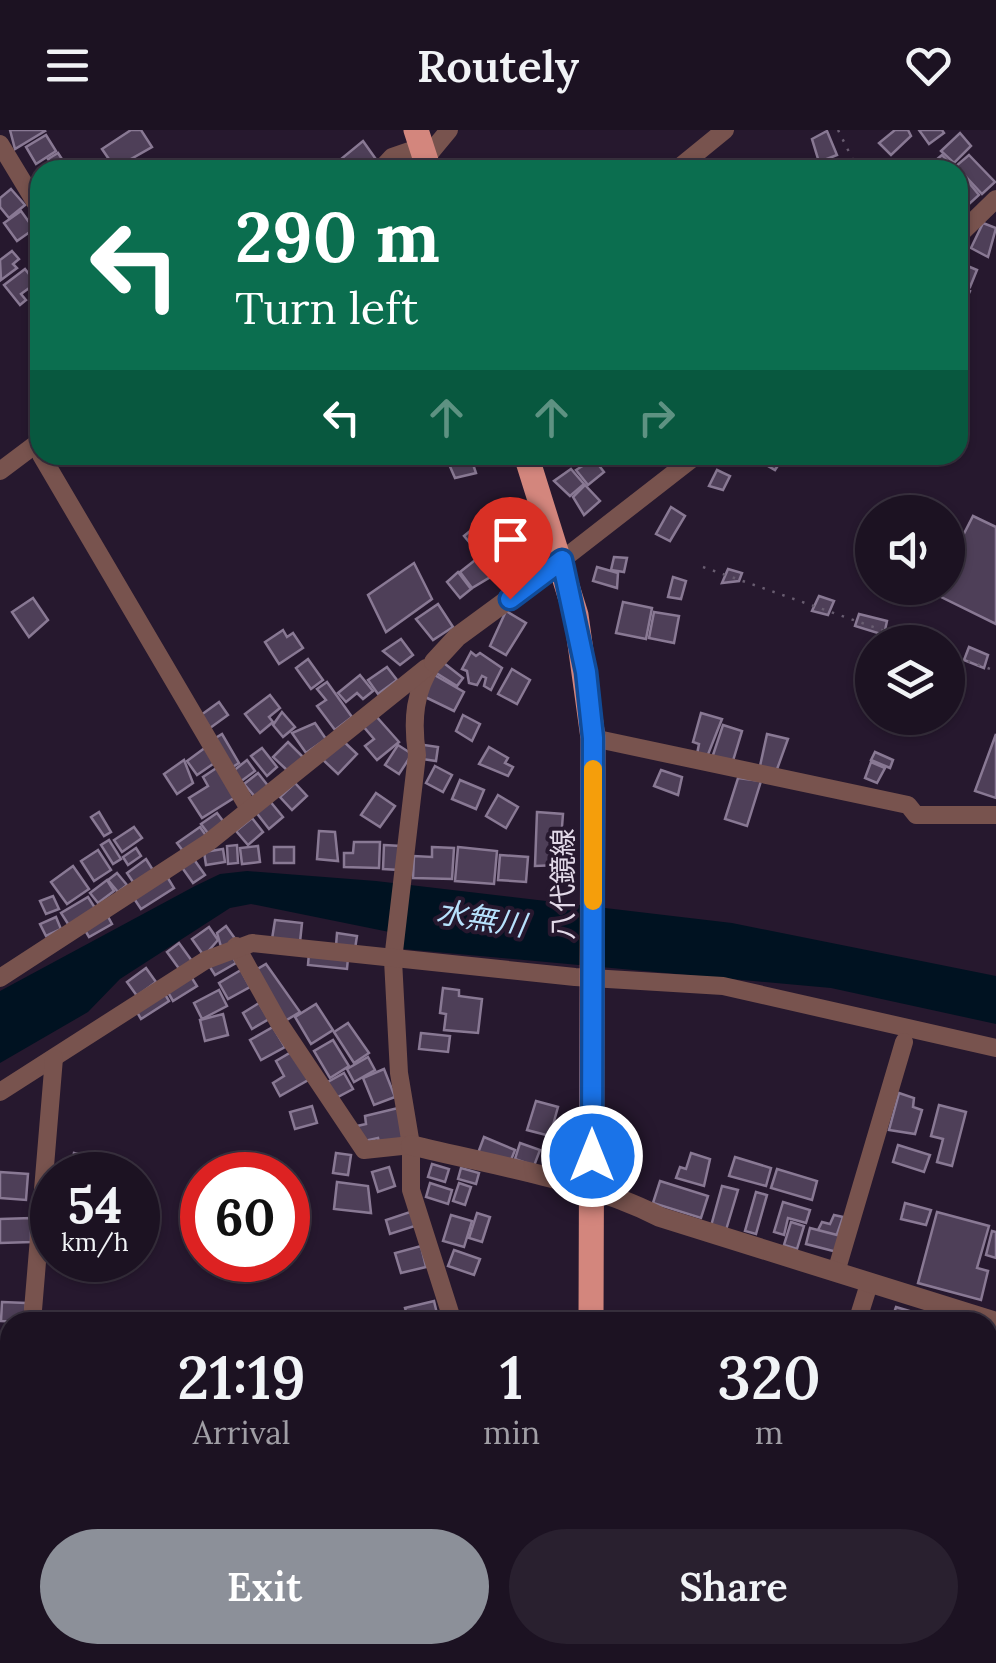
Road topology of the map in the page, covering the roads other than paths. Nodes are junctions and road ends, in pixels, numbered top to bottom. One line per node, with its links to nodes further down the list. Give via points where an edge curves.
1 (450, 130): 4 (street)
2 (725, 130): 6 (street)
3 (0, 144): 7 (street)
4 (422, 152): 5 (street)
5 (389, 160)
6 (688, 160)
7 (30, 194)
8 (992, 209): 9 (street)
9 (968, 223)
10 (30, 453): 14 (street)
11 (49, 465): 18 (street)
12 (529, 465): 15 (main road, 八代鏡線)
13 (684, 465): 15 (street)
14 (0, 470)
15 (562, 560): 16 (street); 17 (main road, 八代鏡線)
16 (434, 662): 18 (street); 21 (street, via 419,685)
17 (593, 738): 19 (street, via 908,804 916,814); 22 (main road, 八代鏡線)
18 (249, 809): 23 (street, via 166,872)
19 (996, 815)
20 (236, 946): 21 (street, via 252,942); 26 (street); 28 (street, via 364,1150)
21 (393, 960): 22 (street); 28 (street)
22 (592, 976): 25 (street, via 723,986); 29 (main road, 八代鏡線)
23 (0, 978)
24 (904, 1042): 30 (street)
25 (996, 1048)
26 (54, 1058): 27 (street); 32 (street)
27 (0, 1092)
28 (411, 1145): 29 (street); 33 (street, via 411,1190)
29 (592, 1191): 30 (street); 34 (main road, 八代鏡線)
30 (836, 1272): 31 (street)
31 (869, 1284): 35 (street); 36 (street)
32 (33, 1312)
33 (450, 1312)
34 (591, 1312)
35 (860, 1312)
36 (963, 1312)

